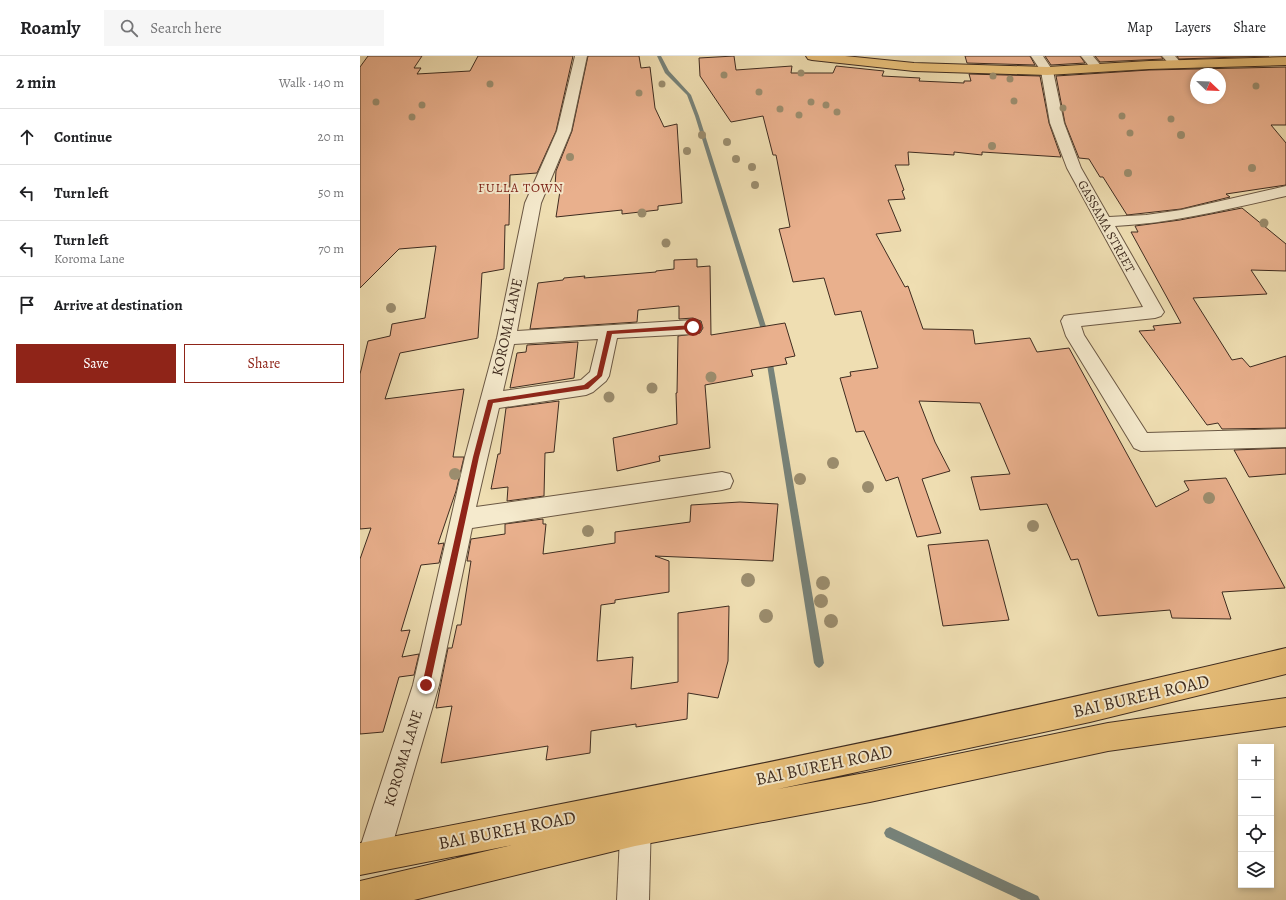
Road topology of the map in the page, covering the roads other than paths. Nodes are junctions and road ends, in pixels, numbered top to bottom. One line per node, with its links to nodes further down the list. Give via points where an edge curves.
1 (581, 56): 13 (street, KOROMA LANE, via 564,131 533,203)
2 (812, 56): 8 (main road, via 914,67)
3 (1038, 56): 8 (street, GASSAMA STREET)
4 (1087, 56): 7 (street)
5 (1172, 60): 6 (main road); 7 (main road)
6 (1286, 61)
7 (1097, 68): 8 (main road)
8 (1047, 71): 10 (street, GASSAMA STREET, via 1057,123 1074,168)
9 (1286, 191): 10 (street, via 1181,215)
10 (1105, 222): 15 (street, GASSAMA STREET, via 1155,312 1070,321 1075,336 1140,442)
11 (693, 327): 12 (street)
12 (609, 332): 13 (street); 14 (street, via 600,376 586,387)
13 (506, 338): 14 (street, KOROMA LANE)
14 (490, 401): 17 (street, KOROMA LANE)
15 (1286, 438)
16 (722, 481): 17 (street)
17 (462, 519): 21 (street, KOROMA LANE, via 426,685)
18 (1286, 662): 20 (main road, BAI BUREH ROAD)
19 (1286, 712): 20 (main road, BAI BUREH ROAD, via 1108,737 870,787)
20 (636, 818): 21 (main road, BAI BUREH ROAD); 22 (main road, BAI BUREH ROAD); 23 (street)
21 (367, 857)
22 (360, 897)
23 (633, 900)

